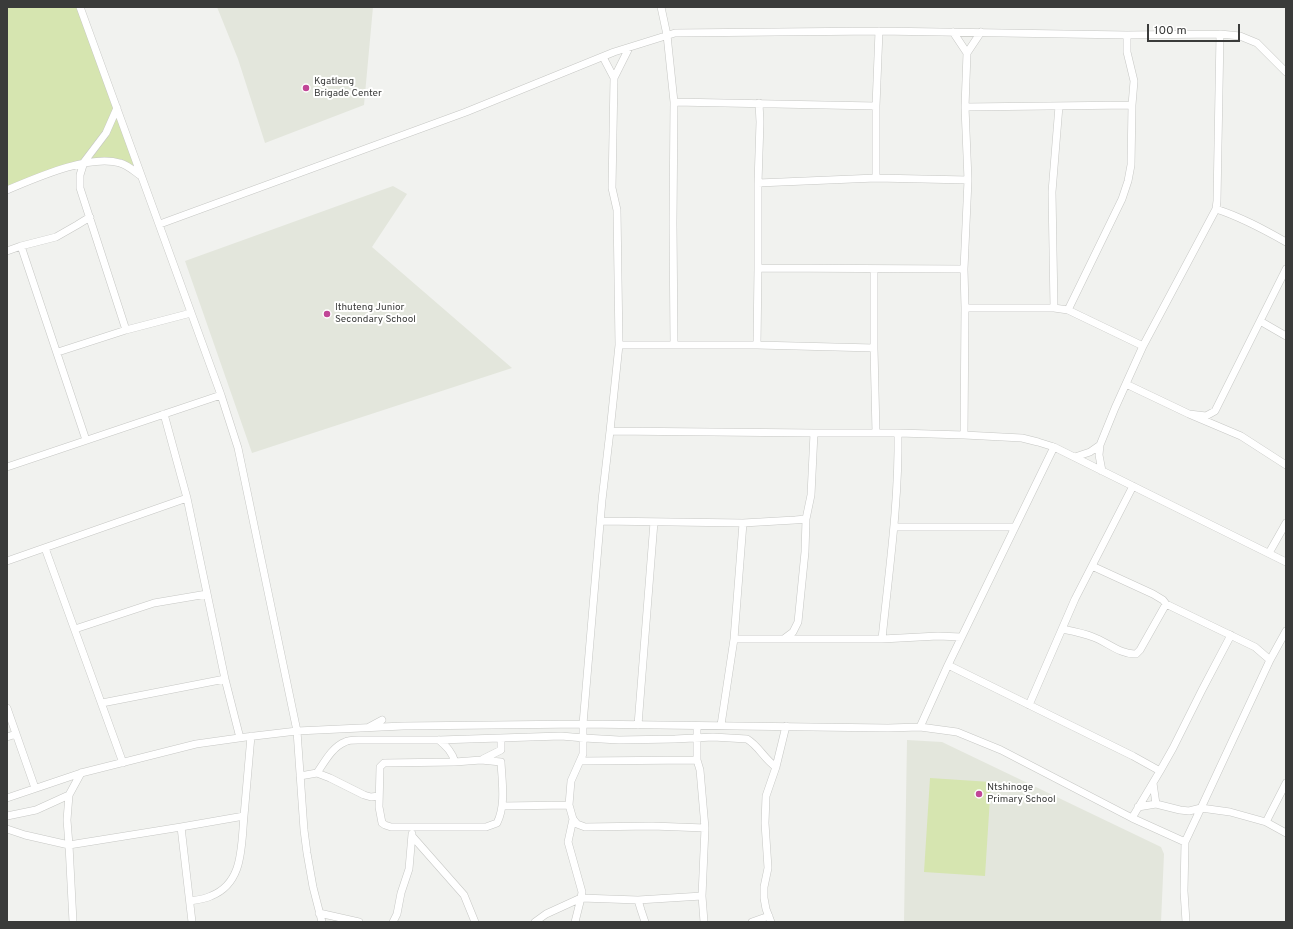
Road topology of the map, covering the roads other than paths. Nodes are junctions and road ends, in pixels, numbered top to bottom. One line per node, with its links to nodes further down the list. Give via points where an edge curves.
1 (80, 7): 20 (street)
2 (661, 7): 7 (street)
3 (879, 31): 4 (street); 7 (street, via 682,32); 17 (street)
4 (952, 32): 5 (street); 10 (street)
5 (981, 32): 8 (street); 10 (street)
6 (1220, 34): 8 (street); 12 (street, via 1240,36 1257,42); 27 (street)
7 (667, 35): 9 (street); 14 (street)
8 (1127, 35): 16 (street, via 1134,81)
9 (628, 48): 11 (street); 13 (street)
10 (967, 53): 19 (street)
11 (603, 57): 13 (street); 29 (street, via 466,112)
12 (1286, 72)
13 (614, 78): 44 (street, via 612,188 617,210)
14 (674, 102): 15 (street); 45 (street)
15 (759, 103): 17 (street); 25 (street)
16 (1132, 105): 18 (street); 39 (street, via 1131,165 1128,181 1122,200)
17 (876, 106): 23 (street)
18 (1059, 106): 19 (street); 38 (street, via 1052,199)
19 (965, 107): 24 (street)
20 (117, 108): 21 (street, via 106,133); 22 (street)
21 (84, 162): 22 (street, via 122,163); 26 (street); 28 (street, via 80,188)
22 (141, 176): 29 (street)
23 (876, 178): 24 (street); 25 (street)
24 (968, 180): 35 (street)
25 (758, 183): 33 (street)
26 (7, 190)
27 (1216, 209): 30 (street, via 1258,226); 47 (street)
28 (90, 217): 31 (street, via 56,237); 42 (street)
29 (160, 224): 40 (street)
30 (1286, 242)
31 (21, 246): 32 (street); 49 (street)
32 (7, 251)
33 (758, 268): 34 (street); 46 (street)
34 (874, 269): 35 (street); 48 (street)
35 (964, 269): 37 (street)
36 (1286, 269): 41 (street)
37 (965, 308): 38 (street); 58 (street)
38 (1054, 308): 39 (street)
39 (1068, 310): 47 (street)
40 (191, 313): 42 (street); 51 (street)
41 (1260, 321): 43 (street); 53 (street, via 1215,411 1206,416)
42 (126, 330): 49 (street)
43 (1286, 336)
44 (619, 345): 45 (street); 54 (street)
45 (674, 345): 46 (street)
46 (757, 345): 48 (street)
47 (1143, 346): 50 (street)
48 (874, 348): 56 (street)
49 (58, 352): 59 (street)
50 (1126, 384): 53 (street); 60 (street)
51 (221, 395): 52 (street); 104 (street, via 243,470)
52 (164, 414): 59 (street); 67 (street)
53 (1189, 414): 63 (street, via 1241,436)
54 (610, 431): 55 (street); 69 (street)
55 (814, 433): 56 (street); 68 (street, via 811,495)
56 (876, 433): 57 (street)
57 (898, 433): 58 (street); 73 (street)
58 (964, 434): 61 (street, via 1022,438)
59 (86, 440): 64 (street)
60 (1100, 445): 62 (street); 65 (street)
61 (1054, 448): 62 (street); 74 (street)
62 (1075, 457): 65 (street)
63 (1286, 466)
64 (7, 467)
65 (1102, 471): 66 (street)
66 (1133, 486): 76 (street); 79 (street)
67 (187, 498): 75 (street); 80 (street)
68 (806, 519): 71 (street); 87 (street, via 798,622 793,632)
69 (601, 521): 70 (street); 97 (street)
70 (654, 522): 71 (street); 98 (street)
71 (743, 523): 88 (street)
72 (1286, 523): 76 (street)
73 (894, 527): 74 (street); 89 (street)
74 (1014, 527): 86 (street)
75 (45, 548): 77 (street); 82 (street)
76 (1268, 553): 78 (street)
77 (7, 562)
78 (1286, 562)
79 (1092, 566): 81 (street, via 1153,594); 83 (street)
80 (207, 594): 82 (street, via 154,603); 92 (street)
81 (1166, 604): 83 (street, via 1136,654 1129,654 1094,637); 85 (street)
82 (75, 629): 93 (street)
83 (1062, 629): 94 (street)
84 (1286, 631): 90 (street)
85 (1231, 635): 90 (street, via 1255,647); 121 (street)
86 (961, 637): 89 (street); 91 (street)
87 (785, 638): 88 (street); 89 (street)
88 (734, 639): 99 (street)
89 (882, 639)
90 (1270, 660): 135 (street)
91 (948, 665): 94 (street); 102 (street)
92 (225, 679): 93 (street); 108 (street)
93 (102, 703): 119 (street)
94 (1029, 705): 121 (street)
95 (7, 708): 105 (street)
96 (382, 720): 103 (street)
97 (583, 724): 98 (street); 103 (street); 110 (street)
98 (638, 725): 100 (street)
99 (721, 725): 100 (street); 101 (street)
100 (697, 726): 111 (street)
101 (786, 726): 102 (street); 120 (street)
102 (920, 727): 139 (street, via 957,732 1001,750)
103 (367, 728): 104 (street)
104 (297, 731): 106 (street); 124 (street)
105 (16, 734): 107 (street); 127 (street)
106 (251, 736): 108 (street); 137 (street)
107 (7, 737)
108 (240, 738): 119 (street, via 196,744)
109 (501, 738): 110 (street); 112 (street); 113 (street)
110 (584, 738): 111 (street); 116 (street)
111 (697, 738): 115 (street); 120 (street, via 747,739)
112 (439, 740): 117 (street, via 448,748); 123 (street, via 344,742 326,759)
113 (501, 750): 114 (street); 118 (street)
114 (481, 760): 117 (street); 118 (street)
115 (697, 760): 116 (street); 144 (street)
116 (581, 761): 132 (street, via 571,781)
117 (455, 762): 129 (street, via 384,763 380,767)
118 (501, 762): 133 (street)
119 (124, 763): 122 (street)
120 (776, 767): 154 (street, via 766,796 764,822 768,868 764,898)
121 (1160, 771): 125 (street)
122 (81, 773): 127 (street); 128 (street)
123 (317, 773): 124 (street); 129 (street, via 364,796)
124 (300, 776): 153 (street, via 306,853)
125 (1153, 783): 131 (street); 134 (street)
126 (1286, 783): 140 (street)
127 (35, 788): 130 (street)
128 (69, 795): 136 (street, via 36,810); 148 (street)
129 (379, 796): 142 (street, via 382,823 391,827)
130 (7, 798)
131 (1156, 804): 134 (street); 135 (street, via 1189,812)
132 (569, 805): 133 (street); 138 (street)
133 (502, 806): 142 (street, via 497,823 486,827)
134 (1138, 807): 139 (street)
135 (1202, 808): 140 (street, via 1230,812); 147 (street)
136 (7, 816)
137 (244, 816): 141 (street); 152 (street, via 239,864 232,880 225,888 211,896)
138 (573, 818): 144 (street, via 577,824 585,827); 150 (street, via 568,842)
139 (1132, 818): 147 (street)
140 (1266, 822): 145 (street)
141 (181, 827): 148 (street); 152 (street)
142 (411, 827): 146 (street)
143 (7, 828): 148 (street)
144 (705, 828): 149 (street)
145 (1286, 833)
146 (412, 836): 155 (street, via 464,895); 160 (street, via 409,869)
147 (1185, 842): 166 (street)
148 (69, 845): 156 (street)
149 (702, 896): 151 (street); 164 (street)
150 (582, 898): 151 (street); 161 (street, via 551,911); 162 (street)
151 (638, 900): 163 (street)
152 (190, 902): 157 (street)
153 (319, 913): 158 (street); 159 (street)
154 (770, 919): 165 (street)
155 (473, 921)
156 (73, 922)
157 (192, 922)
158 (322, 922)
159 (359, 922)
160 (393, 922)
161 (535, 922)
162 (575, 922)
163 (645, 922)
164 (704, 922)
165 (752, 922)
166 (1186, 922)

